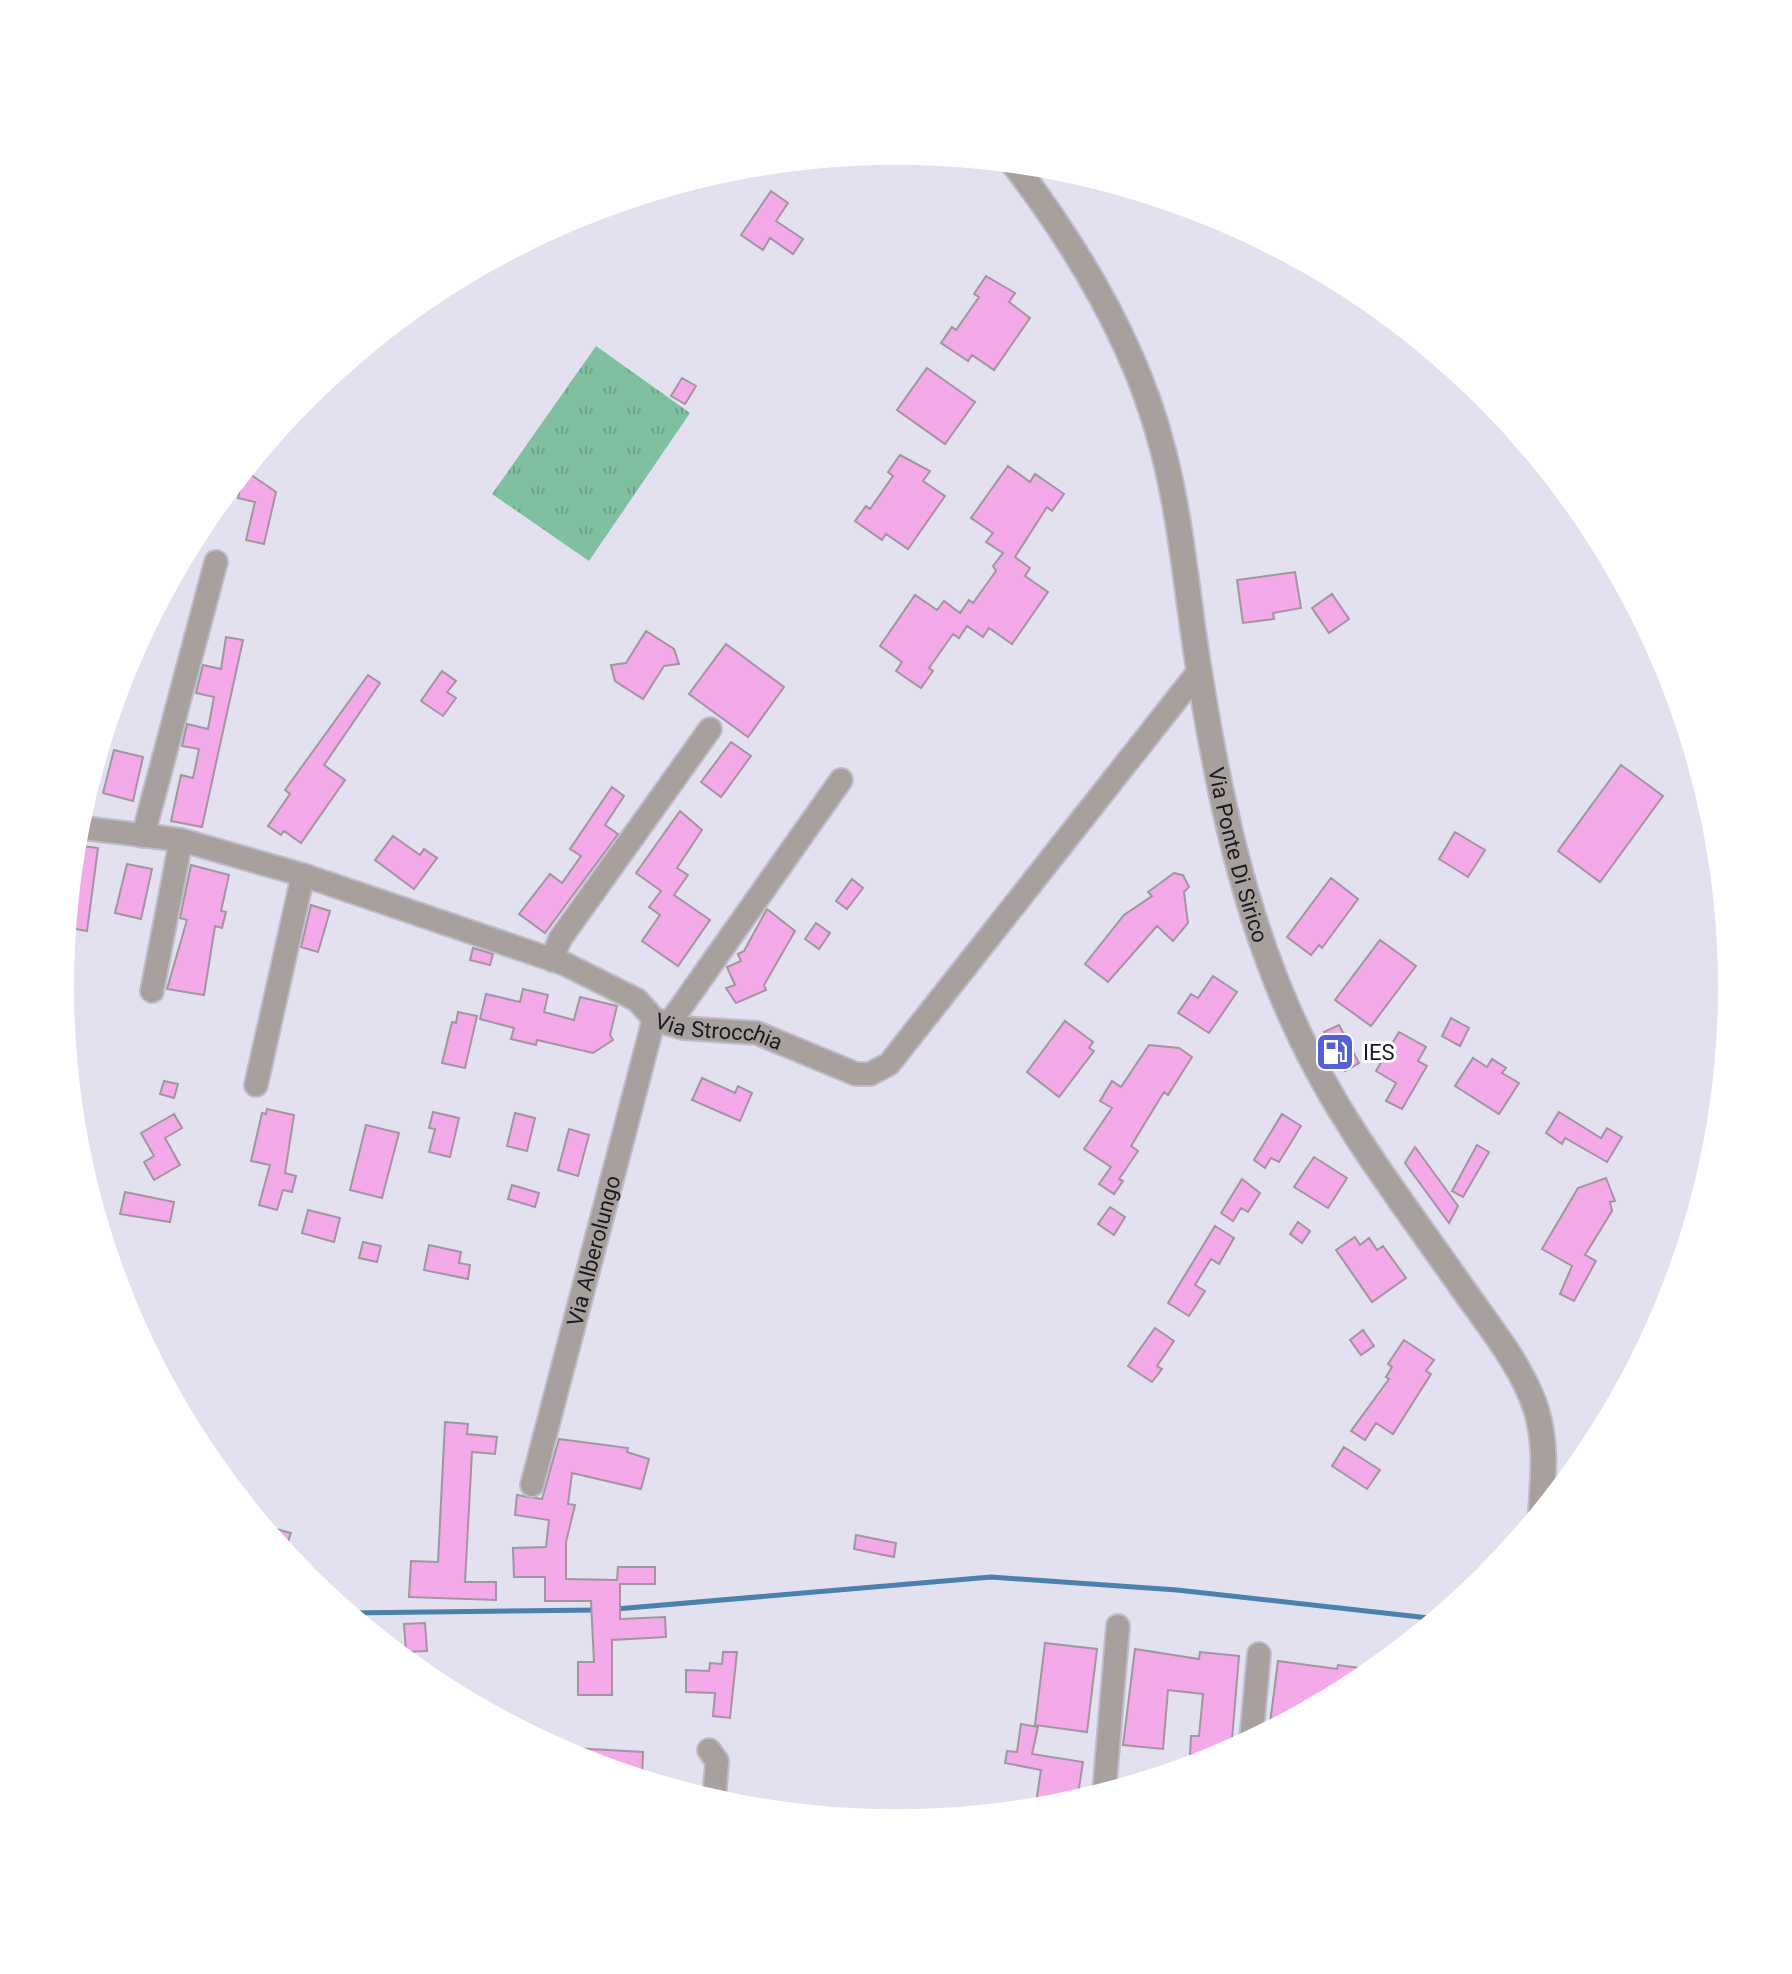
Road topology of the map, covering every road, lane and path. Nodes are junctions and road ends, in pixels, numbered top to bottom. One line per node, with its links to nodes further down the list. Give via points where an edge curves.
1 (1021, 175): 3 (street, Via Ponte Di Sirico, via 1098,291 1145,392 1175,507)
2 (216, 562): 7 (street)
3 (1199, 671): 12 (street, Via Strocchia, via 883,1069 856,1074 757,1033 683,1028); 15 (street, Via Ponte Di Sirico, via 1240,873 1296,1029 1358,1142 1509,1355 1536,1407 1545,1448)
4 (710, 729): 10 (street, via 560,939)
5 (841, 780): 12 (street)
6 (90, 829): 7 (street, Via Strocchia)
7 (143, 836): 8 (street, Via Strocchia)
8 (181, 840): 9 (street, Via Strocchia); 11 (street)
9 (303, 875): 10 (street, Via Strocchia); 13 (street)
10 (552, 960): 12 (street, Via Strocchia, via 637,1000)
11 (152, 991)
12 (662, 1021): 14 (street, Via Alberolungo)
13 (256, 1085)
14 (532, 1485)
15 (1542, 1494)
16 (1118, 1626): 20 (street)
17 (1259, 1654): 18 (street)
18 (1252, 1727)
19 (709, 1750): 21 (street, via 717,1761)
20 (1105, 1782)
21 (715, 1788)

